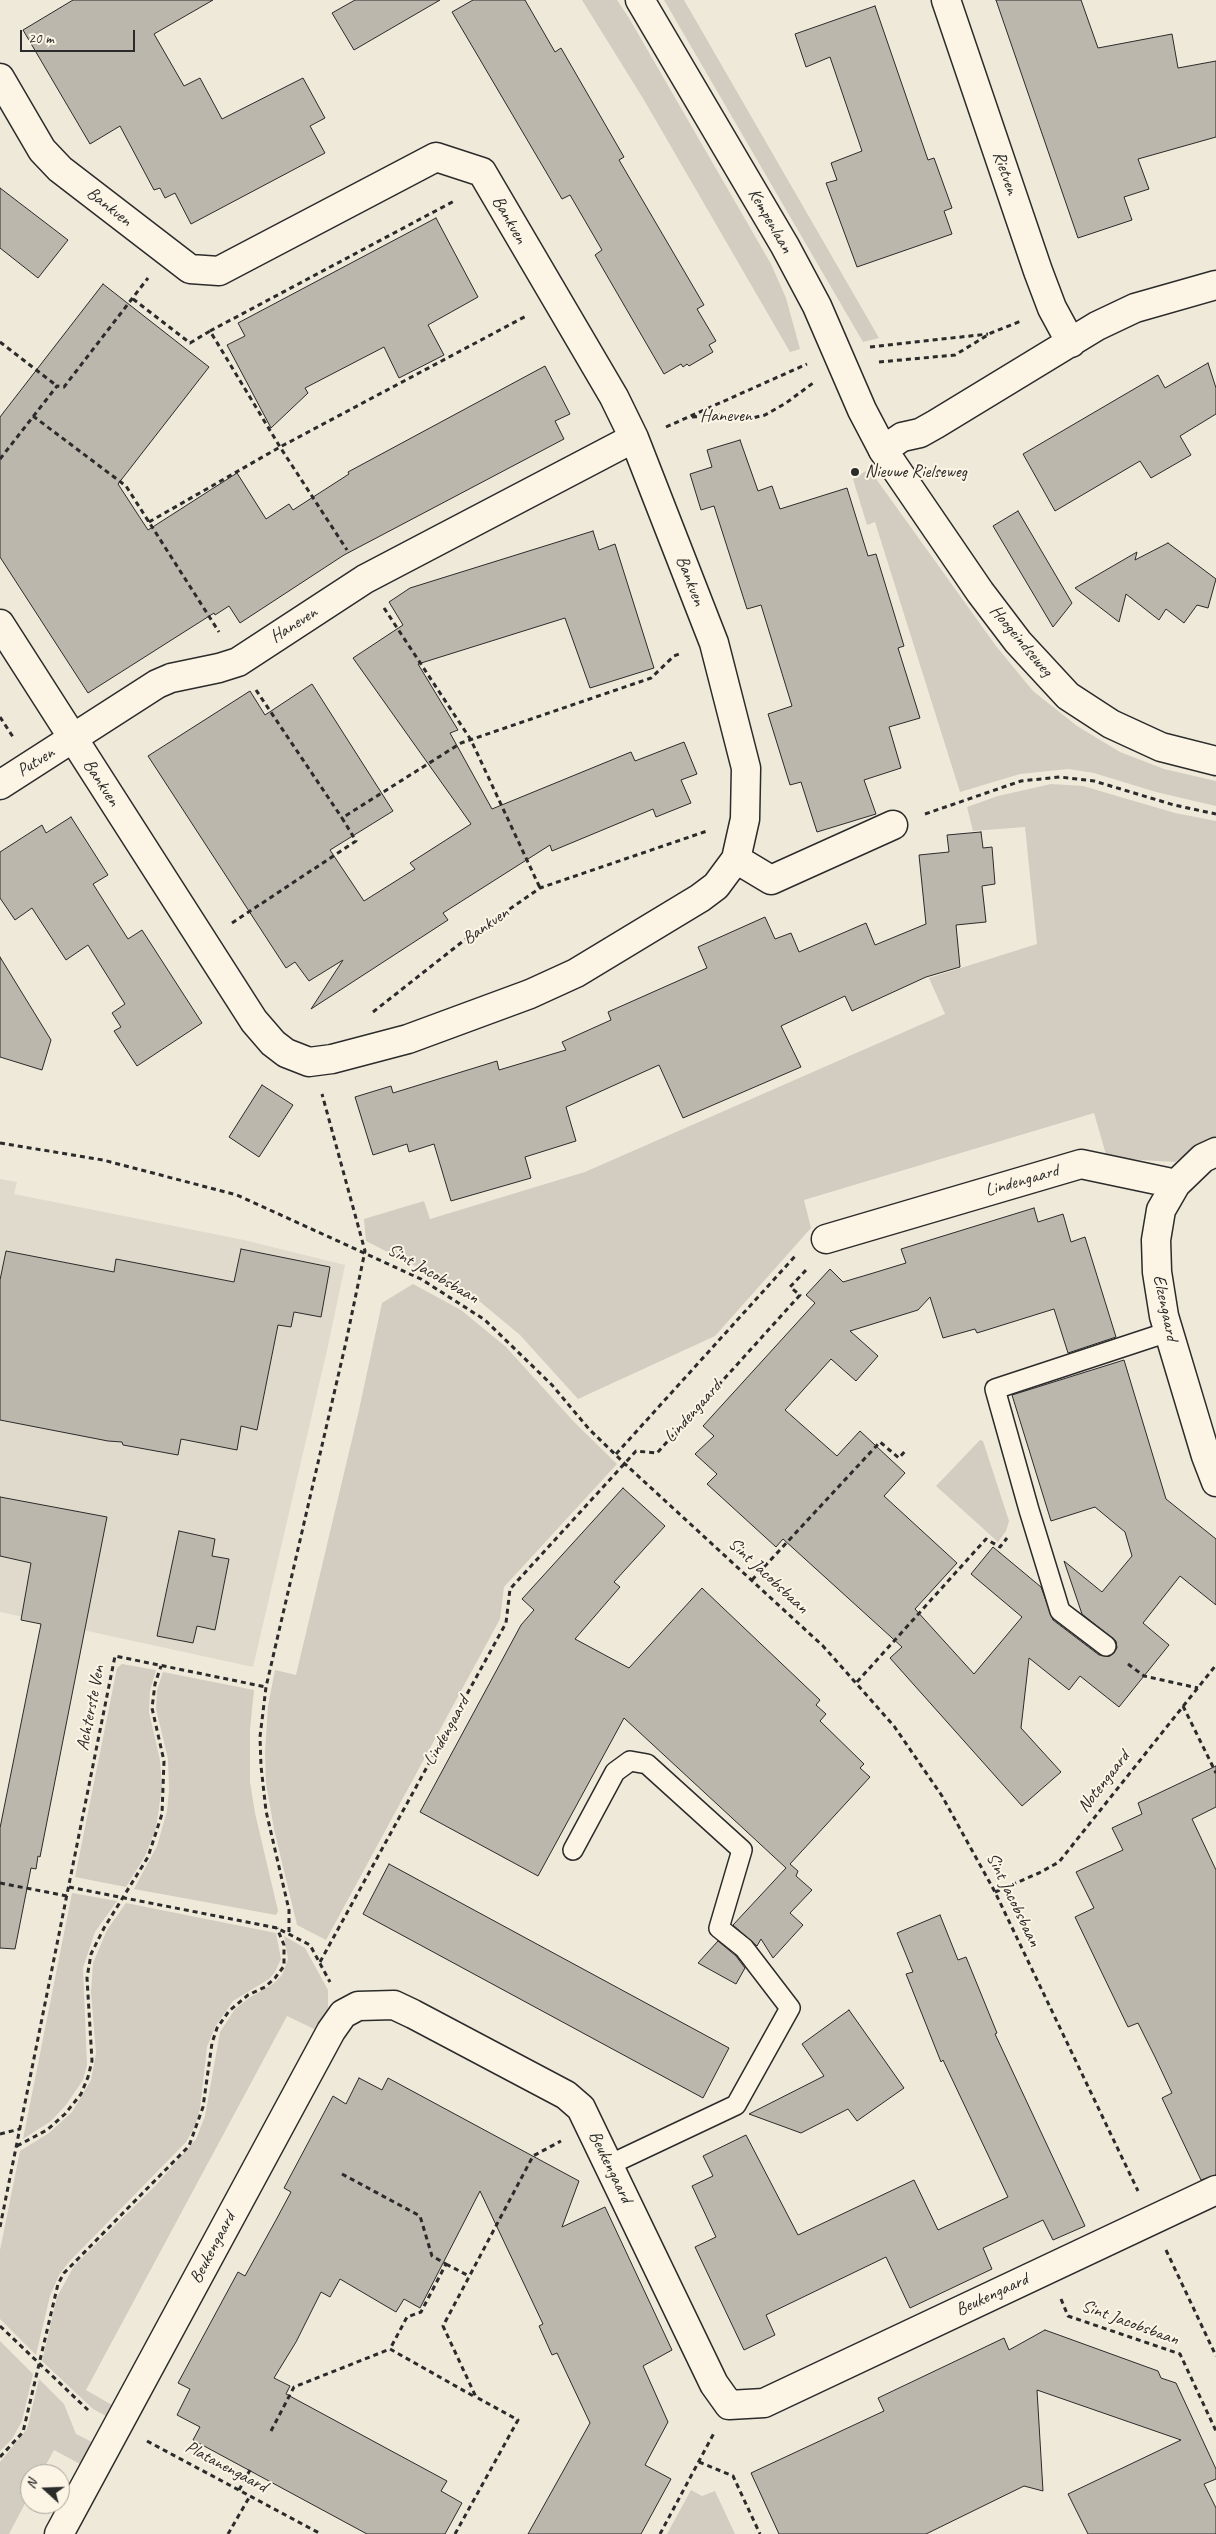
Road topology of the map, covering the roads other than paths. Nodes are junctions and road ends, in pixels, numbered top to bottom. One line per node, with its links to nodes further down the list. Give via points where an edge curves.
1 (640, 0): 7 (street, Kempenlaan, via 785,246 817,306)
2 (946, 0): 5 (street, Rietven, via 1038,271 1052,308)
3 (0, 78): 6 (street, Bankven, via 42,150 60,169 190,269 220,271 436,157 482,172)
4 (1216, 286): 5 (street, via 1135,308)
5 (1071, 343): 7 (street, via 936,424 920,433 902,437)
6 (634, 438): 9 (street, Haneven, via 365,579 238,662 157,684); 13 (street, Bankven, via 714,643 746,768 745,819)
7 (883, 450): 10 (street, Hoogeindseweg, via 980,592 1018,642 1068,696 1111,724 1161,748)
8 (0, 624): 9 (street)
9 (72, 739): 11 (street, Putven); 13 (street, Bankven, via 254,1021 272,1043 286,1053 309,1062 408,1039 530,994 576,973 700,898 716,886)
10 (1216, 761)
11 (0, 785)
12 (893, 825): 13 (street, via 771,880)
13 (736, 859)
14 (1216, 1152): 15 (street, Elzengaard, via 1203,1158)
15 (1176, 1184): 16 (street, Lindengaard, via 1081,1164); 17 (street, Elzengaard, via 1161,1210 1156,1240 1157,1272)
16 (826, 1239)
17 (1168, 1332): 18 (street, Elzengaard); 19 (lane, via 995,1389 1060,1611)
18 (1216, 1482)
19 (1106, 1646)
20 (573, 1850): 21 (lane, via 615,1772 630,1761 648,1764 742,1850 719,1928 744,1948 790,2008 736,2105)
21 (609, 2165): 22 (street, Beukengaard, via 714,2384 729,2406 764,2404); 23 (street, Beukengaard, via 581,2108 566,2095 394,2005 358,2006 343,2014 272,2137)
22 (1216, 2190)
23 (59, 2534)

